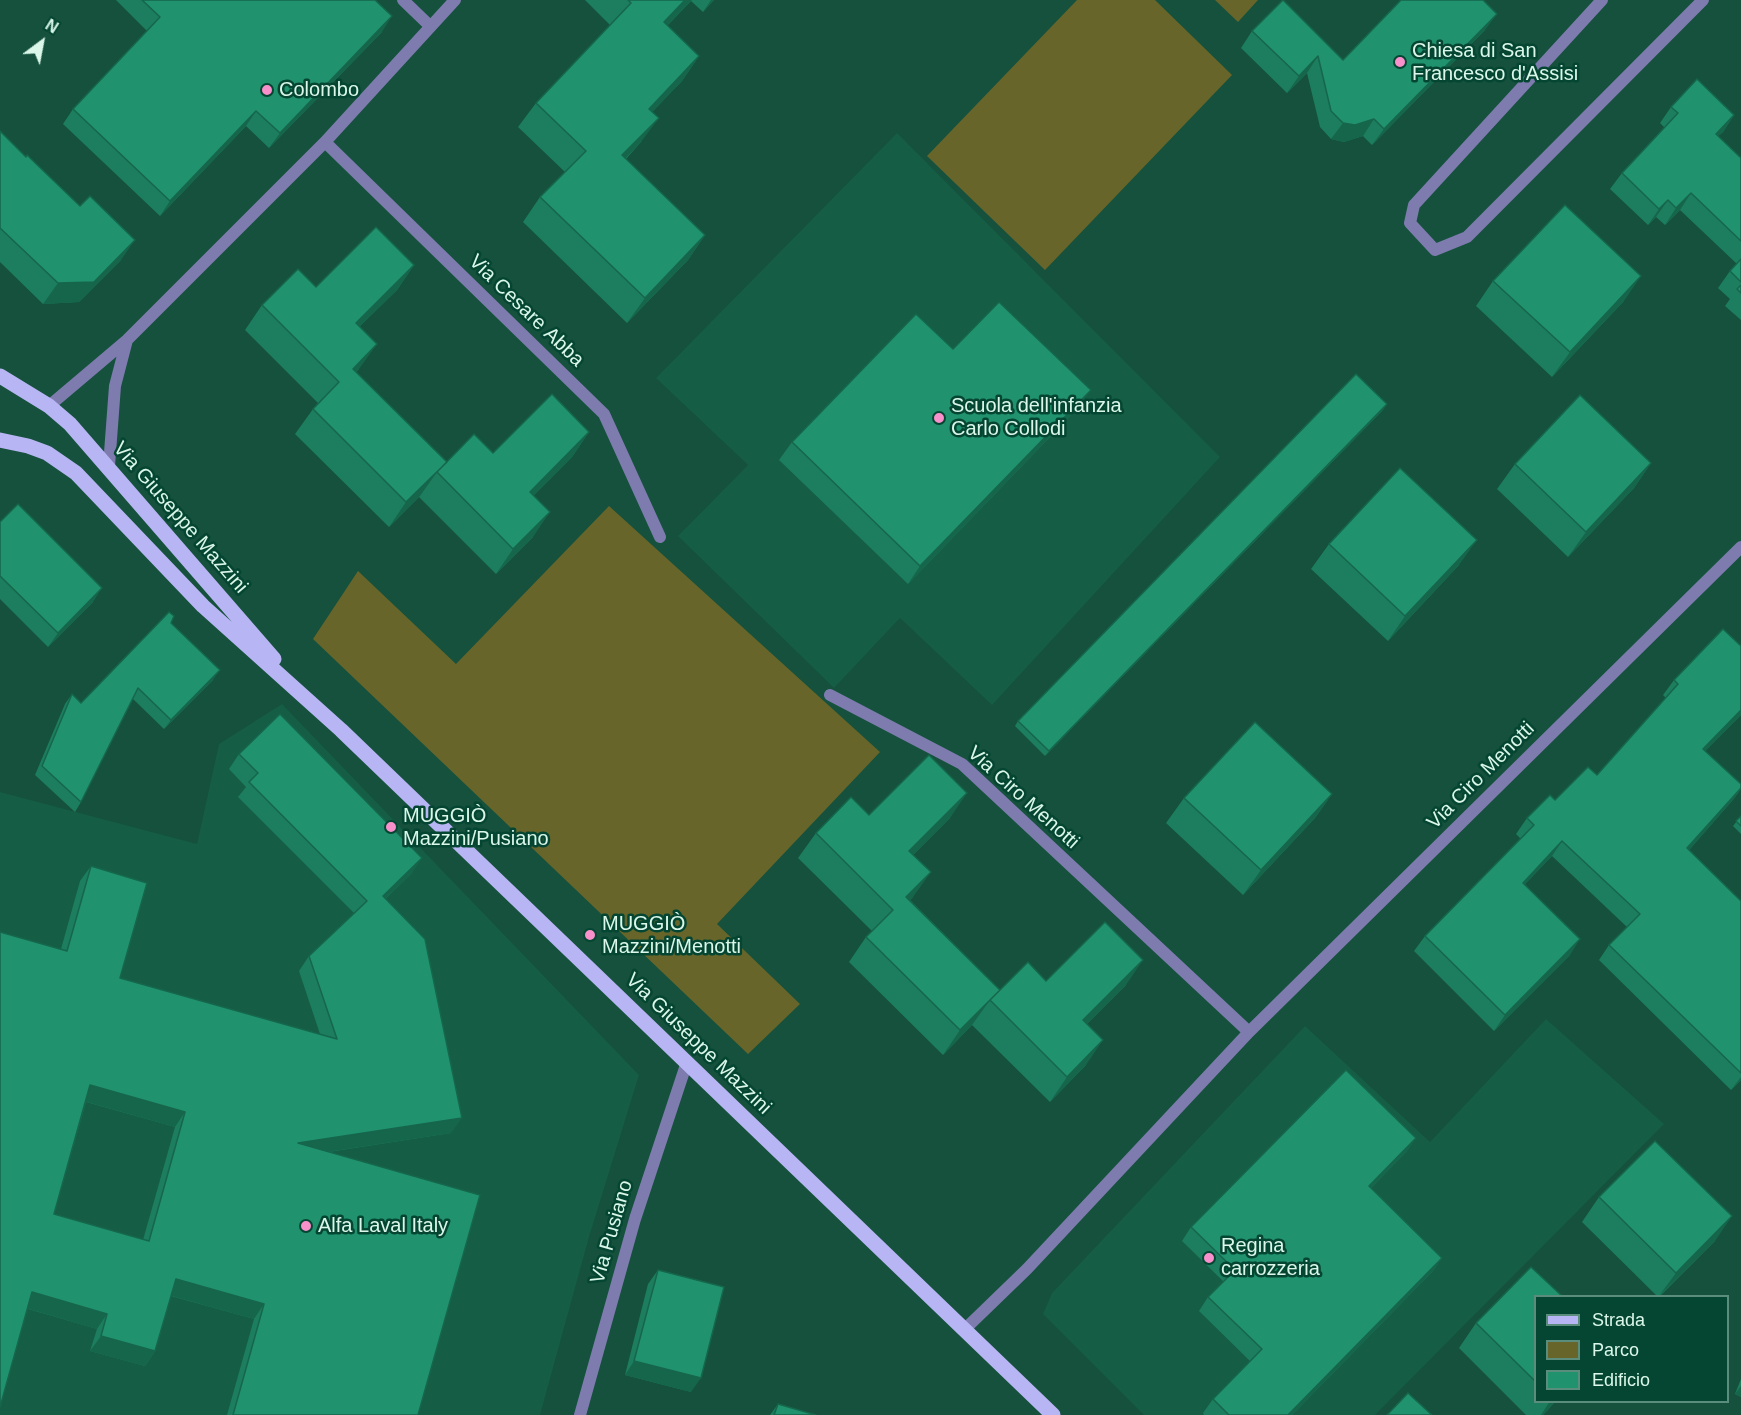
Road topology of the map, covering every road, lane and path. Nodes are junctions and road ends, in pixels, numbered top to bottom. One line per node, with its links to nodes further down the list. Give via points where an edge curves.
1 (403, 0): 5 (street)
2 (455, 0): 5 (street)
3 (1602, 0): 4 (street, via 1414,205 1410,223 1435,250 1467,237)
4 (1703, 0)
5 (430, 26): 6 (street)
6 (325, 142): 7 (street); 12 (street, Via Cesare Abba, via 604,414)
7 (127, 340): 9 (street); 11 (street, via 115,386)
8 (0, 376): 9 (main road, Via Giuseppe Mazzini)
9 (49, 406): 11 (main road, Via Giuseppe Mazzini)
10 (0, 440): 15 (main road, Via Giuseppe Mazzini, via 47,453 76,473 203,606)
11 (109, 466): 15 (main road, Via Giuseppe Mazzini)
12 (660, 537)
13 (1741, 547): 16 (street, Via Ciro Menotti)
14 (830, 695): 16 (street, Via Ciro Menotti, via 962,764)
15 (313, 704): 17 (main road, Via Giuseppe Mazzini)
16 (1249, 1032): 18 (street, Via Ciro Menotti, via 1027,1269)
17 (687, 1062): 18 (main road, Via Giuseppe Mazzini); 19 (street, Via Pusiano, via 635,1219)
18 (964, 1330): 20 (main road, Via Giuseppe Mazzini)
19 (580, 1415)
20 (1053, 1415)

